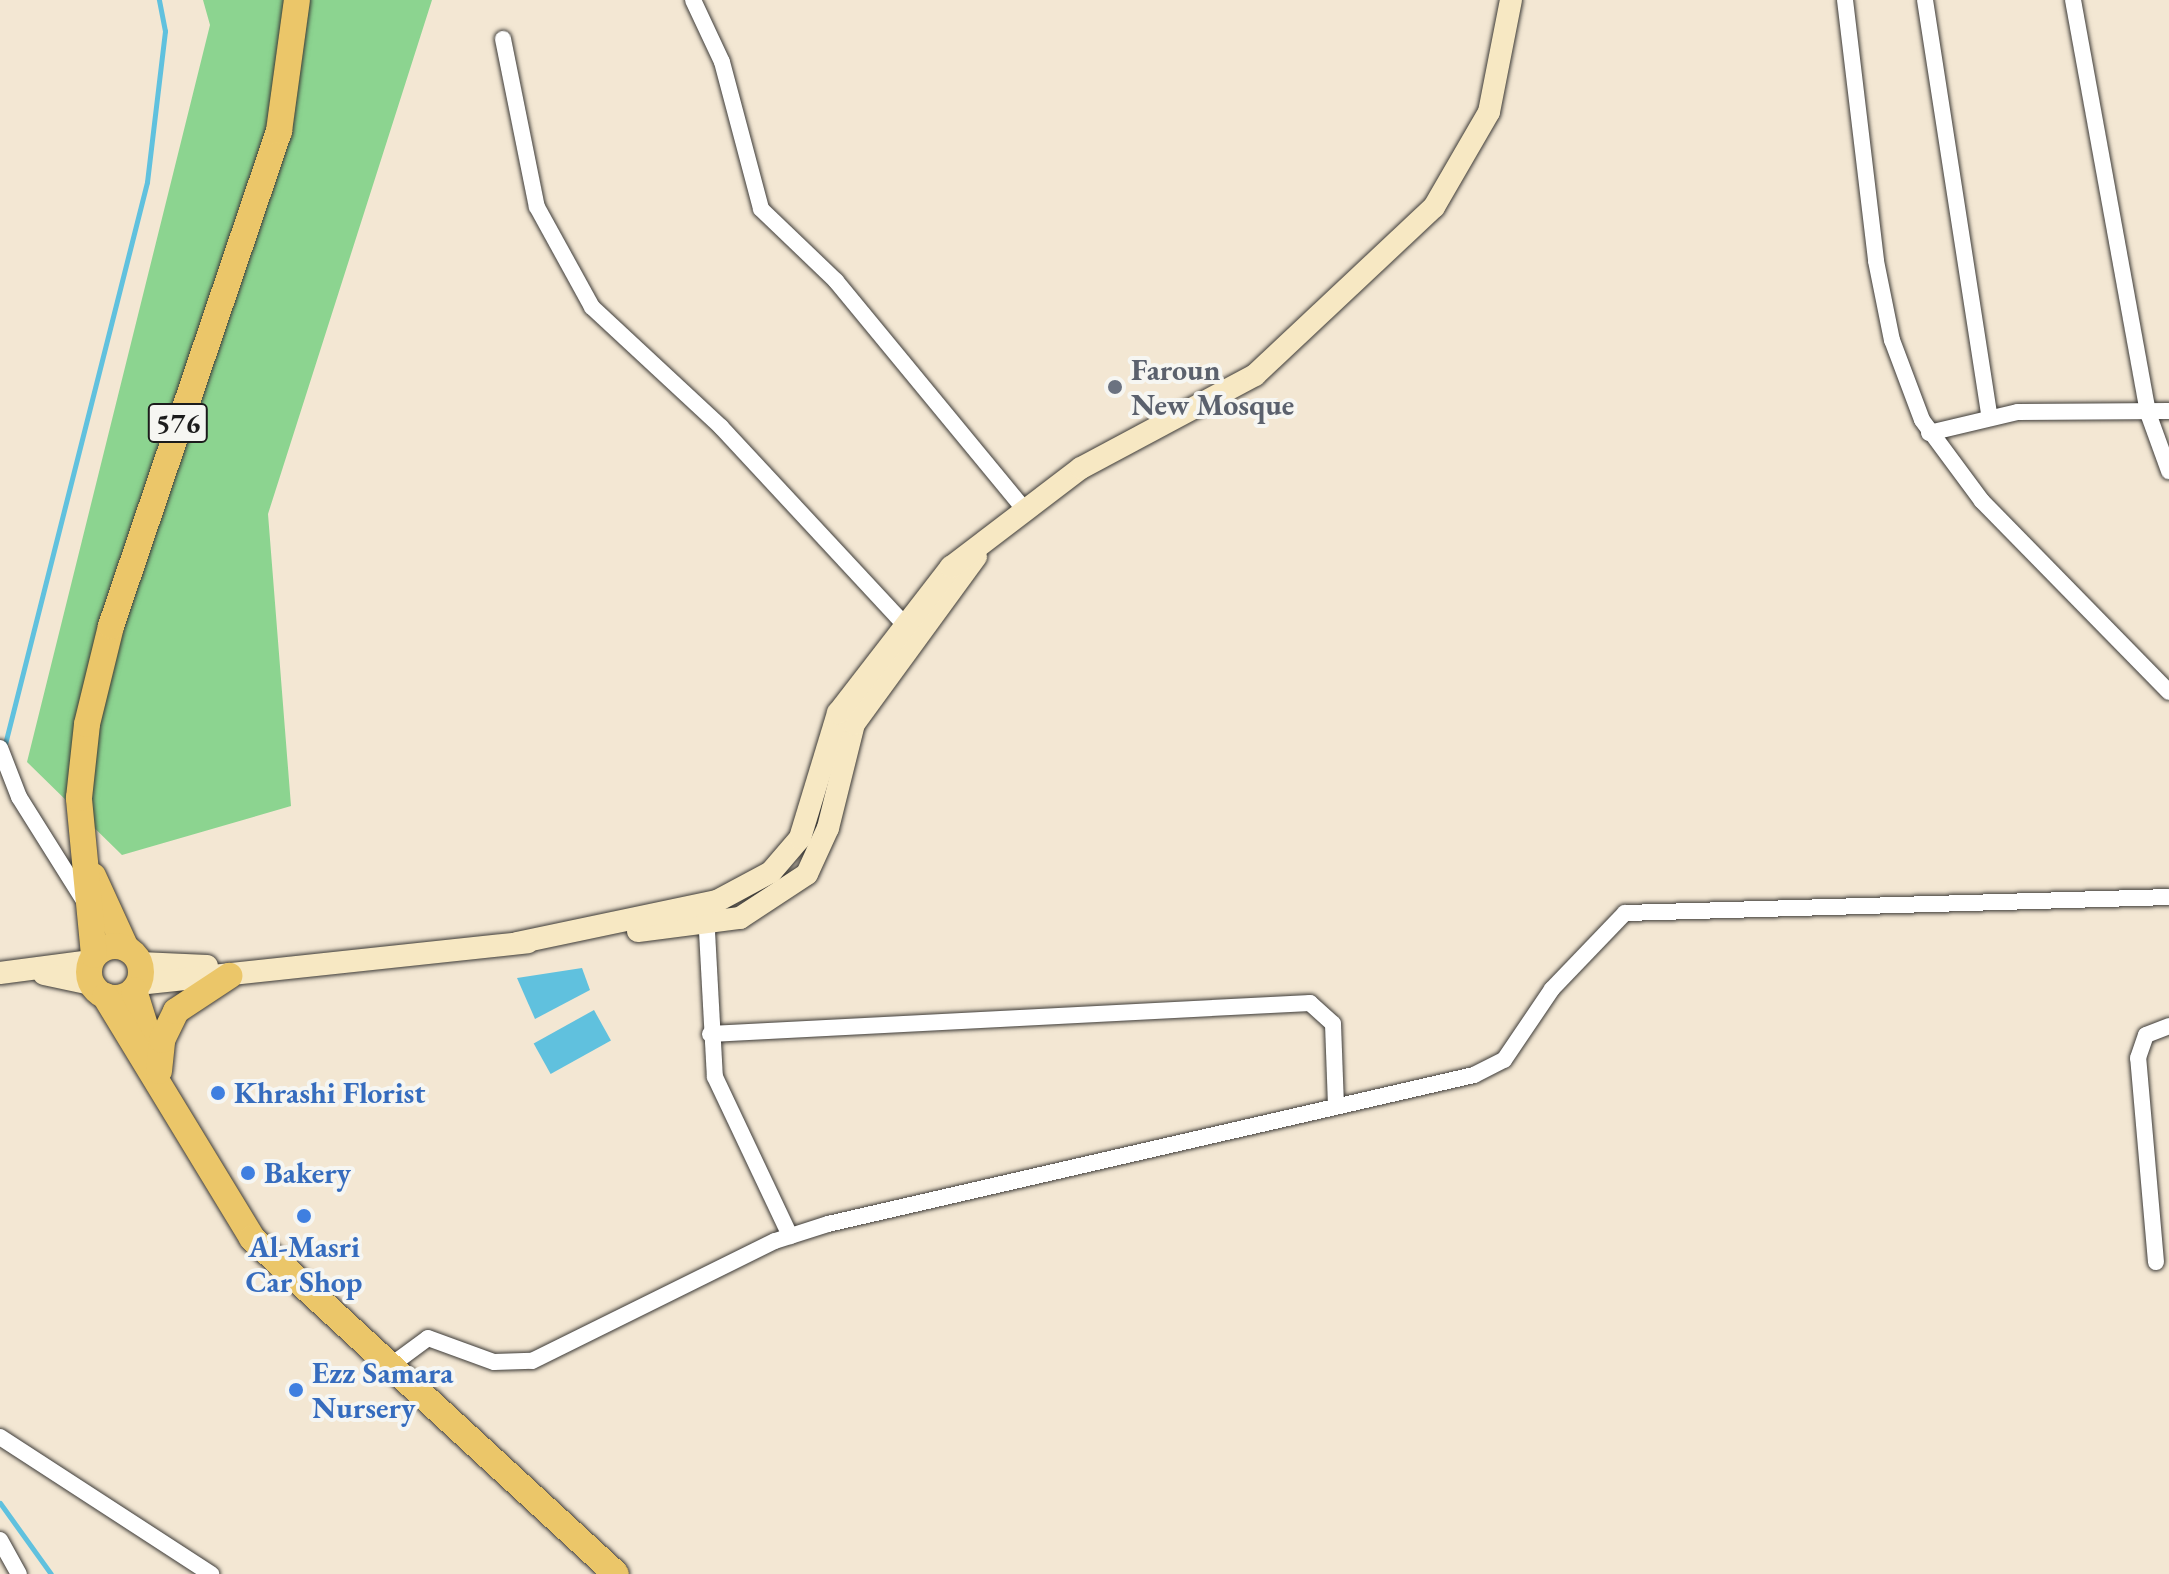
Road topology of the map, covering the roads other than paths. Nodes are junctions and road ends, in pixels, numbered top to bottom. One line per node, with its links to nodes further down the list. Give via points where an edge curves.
1 (297, 0): 18 (main road, 576, via 279,131 111,626 87,724)
2 (693, 0): 13 (street, via 722,62 761,209 836,281)
3 (1511, 0): 13 (street, via 1502,66 1480,133 1419,224 1240,385 1093,461)
4 (1845, 0): 11 (street, via 1881,287 1905,382)
5 (1925, 0): 10 (street)
6 (2073, 0): 9 (street)
7 (503, 39): 15 (street, via 537,207 592,307 721,427)
8 (2169, 411): 9 (street)
9 (2148, 413): 10 (street); 12 (street)
10 (1989, 415): 11 (street)
11 (1929, 433): 16 (street, via 1982,501)
12 (2169, 471)
13 (1023, 508): 14 (street)
14 (991, 536): 15 (street, via 951,567); 21 (street, via 854,724 828,828 807,874 764,908)
15 (902, 622): 21 (street, via 838,713 800,838 753,885)
16 (2169, 692)
17 (0, 748): 20 (street, via 19,797)
18 (82, 850): 20 (main road); 23 (main road)
19 (2169, 897): 30 (street, via 1625,913 1552,989 1504,1060 1474,1075)
20 (87, 907): 25 (main road)
21 (706, 914): 22 (street, via 517,943); 28 (street)
22 (284, 969): 23 (street); 26 (street)
23 (134, 971): 25 (main road); 25 (main road, via 105,947); 26 (street); 29 (main road)
24 (10, 972): 25 (street)
25 (95, 974): 29 (main road)
26 (229, 976): 29 (main road, via 176,1011 162,1040)
27 (2169, 1026): 32 (street, via 2146,1035 2138,1058)
28 (710, 1034): 30 (street, via 1310,1003 1333,1024); 31 (street, via 715,1077)
29 (163, 1083): 33 (main road, via 252,1238)
30 (1336, 1106): 31 (street)
31 (790, 1236): 33 (street, via 532,1361 494,1362 428,1338)
32 (2156, 1262)
33 (386, 1369): 38 (main road)
34 (0, 1437): 37 (street)
35 (0, 1540): 36 (street)
36 (19, 1574)
37 (211, 1574)
38 (616, 1574)

